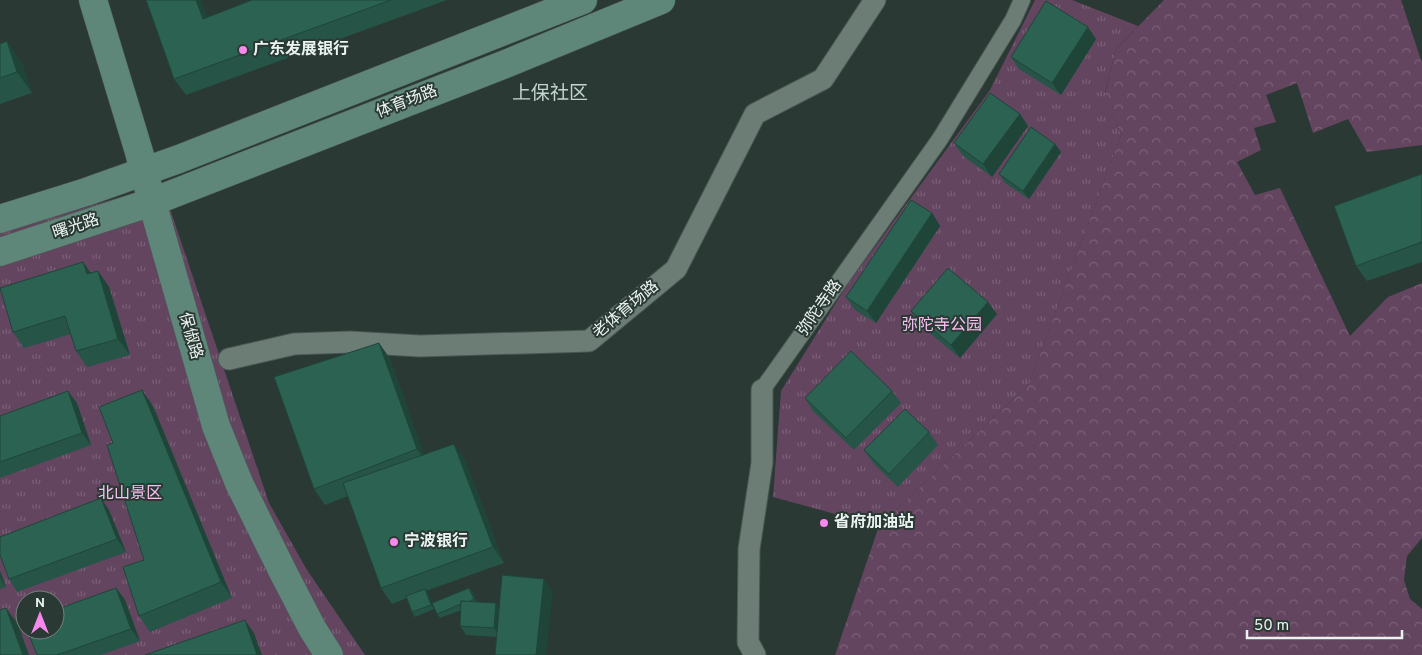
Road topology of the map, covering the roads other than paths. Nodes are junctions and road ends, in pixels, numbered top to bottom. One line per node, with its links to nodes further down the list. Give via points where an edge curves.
1 (93, 0): 6 (main road, 保俶路)
2 (583, 0): 6 (main road, 体育场路)
3 (661, 0): 8 (main road, 体育场路)
4 (875, 0): 11 (street, 老体育场路, via 823,79 755,114 676,269 589,341 420,346 350,342 294,344)
5 (1022, 0): 12 (street, 弥陀寺路, via 940,139)
6 (144, 172): 7 (main road, 体育场路); 8 (main road, 保俶路)
7 (86, 192): 9 (main road, 曙光路)
8 (152, 202): 10 (main road, 曙光路); 13 (main road, 保俶路, via 220,434 239,483 312,628)
9 (0, 219)
10 (0, 252)
11 (229, 359)
12 (762, 390): 14 (street, 弥陀寺路, via 762,463 749,549 748,642)
13 (330, 655)
14 (755, 655)

